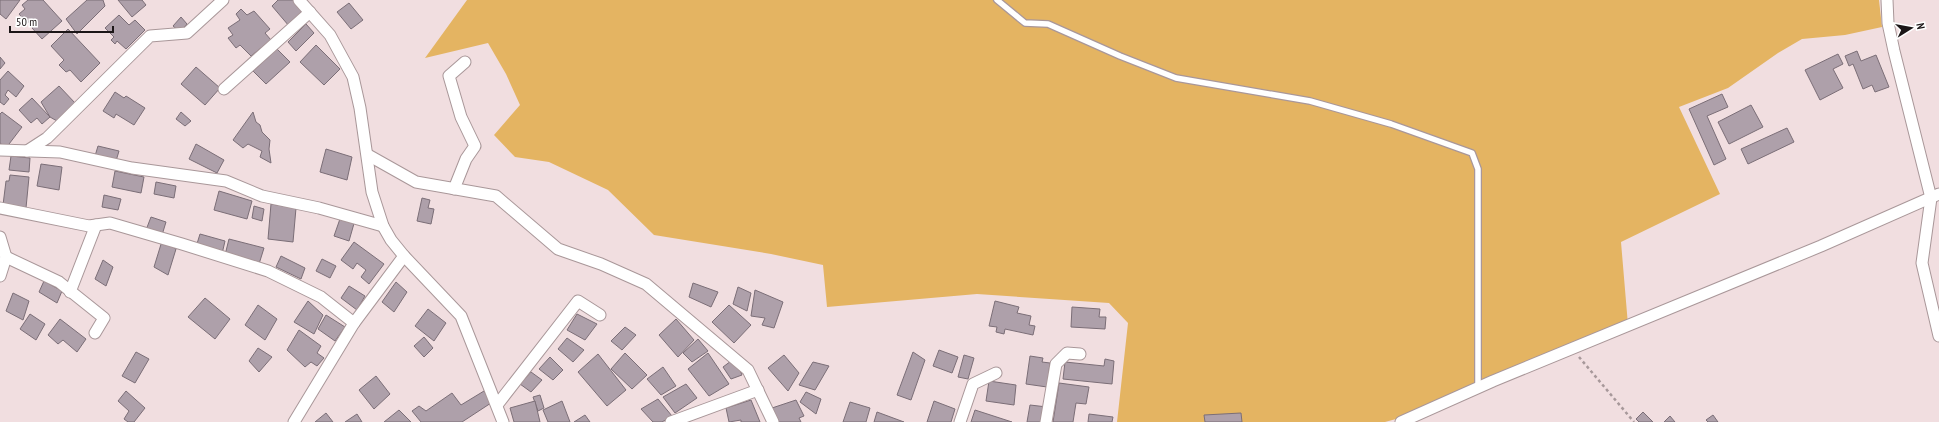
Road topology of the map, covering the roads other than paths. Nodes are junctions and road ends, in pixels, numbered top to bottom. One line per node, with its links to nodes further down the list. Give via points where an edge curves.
1 (222, 0): 9 (street, via 187,33 150,36 47,138)
2 (300, 0): 5 (street)
3 (997, 0): 27 (lane, via 1026,23 1048,24 1176,78 1310,101 1391,124 1472,153 1478,169)
4 (1887, 0): 12 (street, via 1888,23 1893,44)
5 (310, 12): 7 (street); 10 (street, via 330,35 353,77)
6 (465, 62): 11 (street, via 449,76 461,117 475,146 466,159)
7 (224, 89)
8 (0, 150): 9 (street)
9 (27, 151): 15 (street, via 60,152 132,168 226,181 262,196 319,208)
10 (368, 155): 11 (street, via 416,182); 15 (street, via 372,192)
11 (454, 189): 28 (street, via 496,196 558,249 646,284 748,370)
12 (1935, 196): 24 (street, via 1922,263); 27 (street)
13 (0, 208): 14 (street, via 89,226)
14 (96, 225): 20 (street); 22 (street, via 110,223 268,271 321,297)
15 (383, 226): 17 (street)
16 (0, 237): 18 (street)
17 (404, 256): 22 (street); 29 (street, via 461,316)
18 (6, 257): 19 (street); 20 (street, via 59,282)
19 (0, 276)
20 (70, 292): 23 (street, via 104,318)
21 (600, 315): 29 (street, via 578,301)
22 (354, 323): 31 (street)
23 (95, 333)
24 (1939, 336)
25 (1080, 354): 36 (street, via 1067,353 1056,364)
26 (996, 373): 35 (street, via 973,384)
27 (1478, 388): 37 (street)
28 (758, 390): 30 (street); 34 (street)
29 (497, 405): 32 (street)
30 (684, 420): 33 (street)
31 (294, 422)
32 (503, 422)
33 (670, 422)
34 (773, 422)
35 (960, 422)
36 (1046, 422)
37 (1401, 422)

